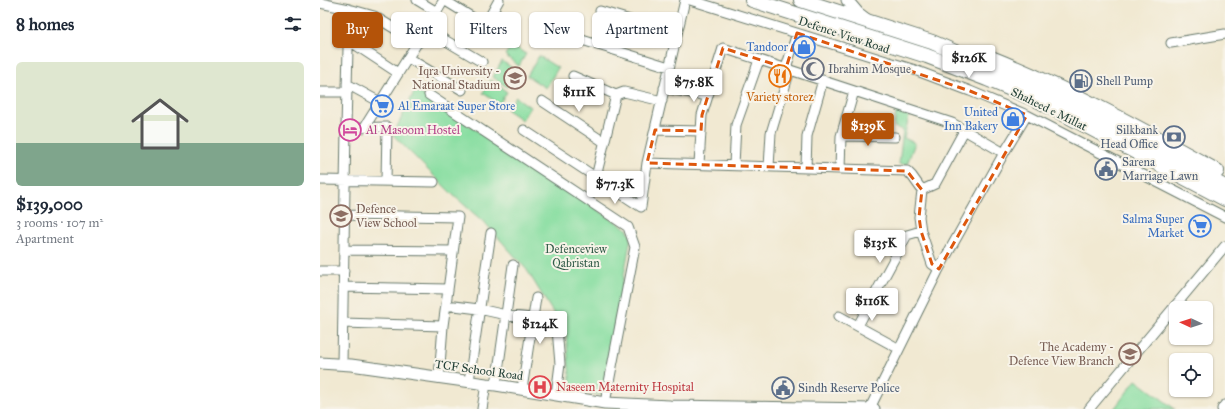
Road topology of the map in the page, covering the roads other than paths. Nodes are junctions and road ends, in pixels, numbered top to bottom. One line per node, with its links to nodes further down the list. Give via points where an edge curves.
1 (417, 0): 13 (street)
2 (444, 0): 13 (street); 14 (street)
3 (500, 0): 15 (street)
4 (685, 0): 17 (street)
5 (690, 0): 20 (street, Defence View Road)
6 (752, 0): 74 (main road, Shaheed e Millat, via 927,56 987,79 1039,101)
7 (801, 0): 18 (main road, Shaheed e Millat)
8 (847, 0): 18 (street, via 858,13)
9 (320, 3): 10 (street)
10 (349, 9): 12 (street); 19 (street, via 374,16)
11 (600, 11): 16 (street)
12 (349, 12)
13 (437, 12)
14 (464, 12)
15 (493, 12)
16 (603, 12)
17 (682, 13)
18 (872, 23): 24 (main road, Shaheed e Millat)
19 (391, 26)
20 (797, 33): 34 (street); 49 (street, Defence View Road, via 912,69)
21 (1225, 34): 25 (street)
22 (447, 41): 32 (street)
23 (584, 41): 33 (street)
24 (932, 42): 66 (main road, via 986,56 1048,82); 72 (main road, Shaheed e Millat, via 1042,91)
25 (1171, 43)
26 (348, 48): 38 (street)
27 (360, 48): 35 (street)
28 (415, 48): 30 (street)
29 (674, 48): 33 (street)
30 (408, 58): 35 (street); 40 (street)
31 (759, 60): 34 (street); 45 (street, via 723,48); 62 (street, via 736,125)
32 (482, 62)
33 (670, 67): 39 (street)
34 (788, 69): 37 (street); 63 (street, via 771,133)
35 (398, 73): 48 (street)
36 (573, 76): 44 (street)
37 (823, 80): 41 (street); 64 (street, via 806,136)
38 (347, 88): 42 (street); 48 (street); 50 (street)
39 (664, 88): 45 (street); 47 (street)
40 (462, 90)
41 (854, 91): 52 (street, via 952,122); 56 (street)
42 (320, 92)
43 (429, 94): 105 (street, via 628,227 635,247)
44 (616, 96): 47 (street, via 624,92); 58 (street)
45 (708, 96): 55 (street, via 702,115)
46 (542, 101): 58 (street)
47 (662, 101): 54 (street)
48 (380, 102): 51 (street)
49 (1027, 115): 59 (street); 76 (street, Defence View Road)
50 (346, 128): 51 (street); 69 (street)
51 (364, 128): 70 (street, via 387,127)
52 (965, 129): 59 (street); 73 (street, via 935,184)
53 (524, 130): 67 (street)
54 (655, 130): 55 (street); 60 (street)
55 (701, 131): 61 (street)
56 (841, 136): 57 (street); 65 (street)
57 (895, 137)
58 (604, 142): 67 (street)
59 (1004, 153): 83 (street)
60 (647, 163): 61 (street); 67 (street, via 641,207)
61 (699, 164): 62 (street)
62 (734, 165): 63 (street)
63 (769, 167): 64 (street)
64 (806, 168): 65 (street)
65 (840, 169): 73 (street, via 907,171)
66 (1225, 176)
67 (596, 177)
68 (320, 180): 69 (street)
69 (345, 181): 70 (street); 75 (street)
70 (386, 181): 71 (street)
71 (434, 182)
72 (1225, 186)
73 (922, 190): 77 (street, via 919,217)
74 (1225, 199)
75 (345, 215): 80 (street); 81 (street, via 458,217)
76 (1225, 216)
77 (921, 231): 83 (street, via 932,264); 94 (street, via 907,235)
78 (491, 233): 90 (street)
79 (1225, 246): 109 (street)
80 (344, 250): 81 (street); 85 (street)
81 (454, 251): 87 (street)
82 (513, 265): 91 (street)
83 (939, 269): 108 (street)
84 (320, 271): 85 (street)
85 (344, 271): 86 (street)
86 (344, 287): 87 (street); 95 (street)
87 (448, 289): 89 (street)
88 (536, 298): 93 (street)
89 (446, 305): 90 (street); 96 (street)
90 (479, 309): 91 (street); 101 (street)
91 (506, 315): 93 (street); 102 (street)
92 (839, 316): 97 (street)
93 (533, 319): 103 (street); 104 (street, via 548,320 557,329 560,364)
94 (860, 322)
95 (343, 323): 96 (street); 99 (street)
96 (443, 326): 100 (street)
97 (894, 346)
98 (320, 363): 99 (street, TCF School Road)
99 (342, 364): 100 (street, TCF School Road)
100 (439, 378): 101 (street, TCF School Road)
101 (470, 381): 102 (street, TCF School Road)
102 (489, 386): 103 (street, TCF School Road); 107 (street)
103 (522, 389): 104 (street, TCF School Road)
104 (556, 395): 105 (street, TCF School Road)
105 (605, 403): 108 (street, TCF School Road)
106 (1225, 406): 110 (street)
107 (482, 409)
108 (872, 409)
109 (1089, 409)
110 (1223, 409)

